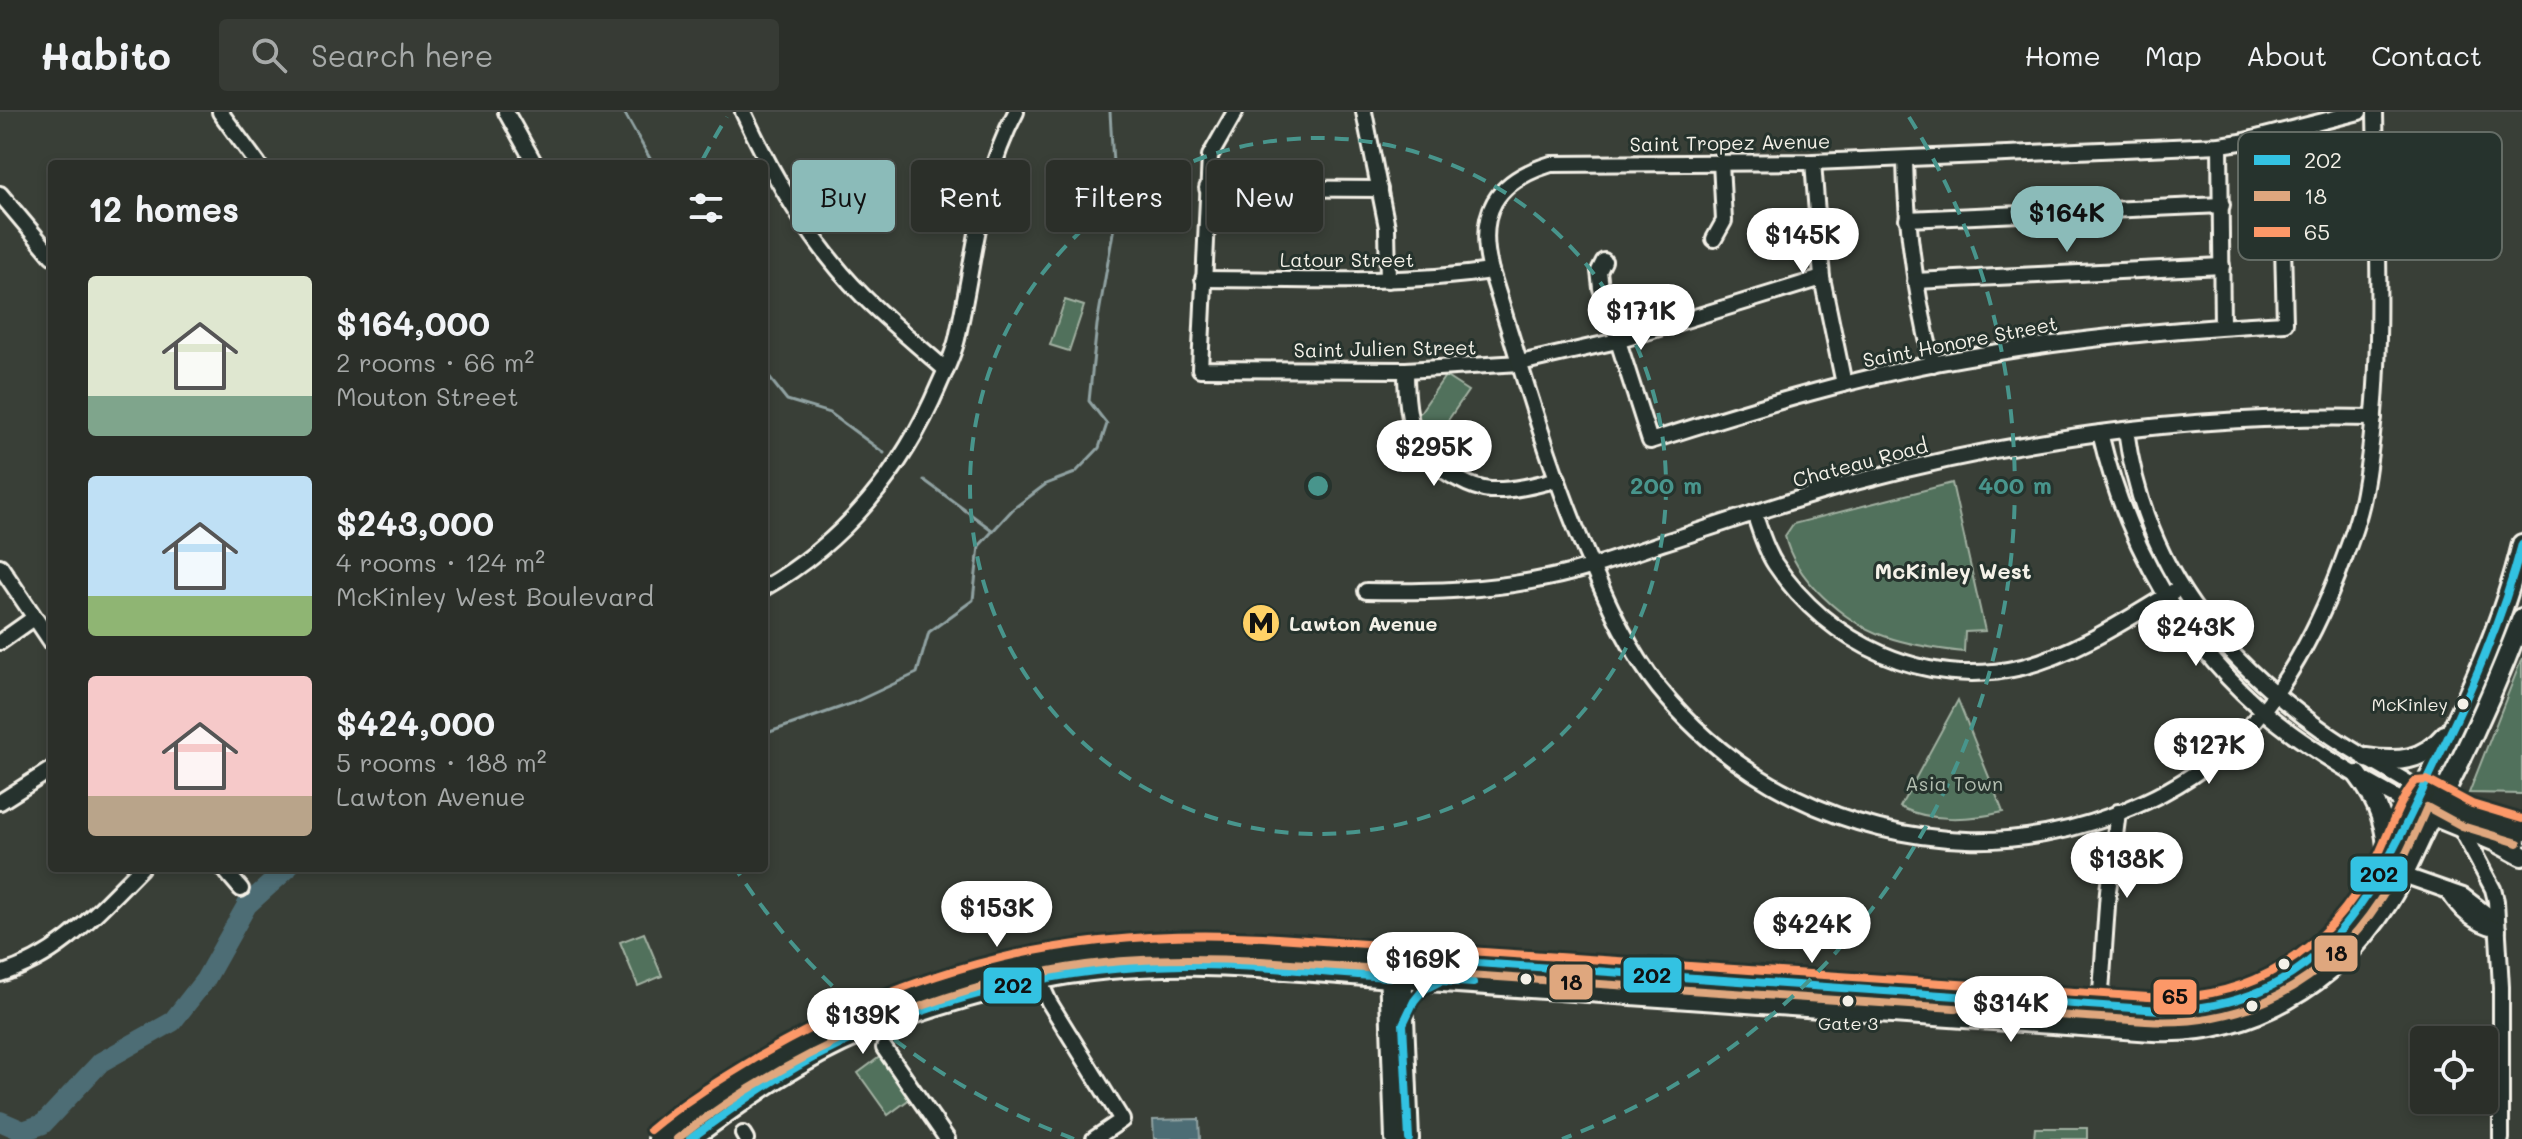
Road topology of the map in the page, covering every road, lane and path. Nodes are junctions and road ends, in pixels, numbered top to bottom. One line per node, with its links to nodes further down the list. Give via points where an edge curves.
1 (506, 112): 15 (street)
2 (743, 112): 16 (street)
3 (1016, 112): 42 (street, via 981,207 957,339)
4 (1235, 112): 17 (street, Saint Julien Street)
5 (1364, 112): 23 (street)
6 (2359, 112): 9 (street, Saint Tropez Avenue)
7 (2375, 112): 10 (street, Saint Tropez Avenue)
8 (227, 114): 14 (street)
9 (2280, 132)
10 (2375, 132)
11 (2238, 141): 12 (street, Saint Tropez Avenue)
12 (2220, 145): 13 (street, Saint Tropez Avenue); 25 (street)
13 (1905, 159): 20 (street, Saint Tropez Avenue); 26 (street)
14 (256, 160)
15 (533, 160)
16 (767, 160)
17 (1210, 160)
18 (768, 162): 42 (street, via 830,259)
19 (1721, 162): 20 (street, Saint Tropez Avenue); 27 (street, via 1724,221); 33 (street, Saint Tropez Avenue, via 1551,164 1528,171 1508,184 1488,217 1484,239)
20 (1813, 162): 34 (street)
21 (1207, 188): 35 (street, Saint Julien Street)
22 (1323, 189): 23 (street)
23 (1380, 189): 36 (street)
24 (0, 194): 28 (street)
25 (2222, 205): 26 (street); 32 (street)
26 (1907, 219): 37 (street)
27 (1714, 239)
28 (48, 251)
29 (2283, 260): 38 (street, Saint Honore Street, via 2285,323)
30 (2377, 260): 45 (street, Saint Tropez Avenue)
31 (1604, 261): 39 (street, via 1601,288)
32 (2222, 266): 37 (street); 38 (street)
33 (1491, 271): 36 (street, Latour Street); 40 (street, Saint Tropez Avenue)
34 (1822, 278): 39 (street, Saint Julien Street); 44 (street)
35 (1203, 279): 36 (street, Latour Street); 43 (street, Saint Julien Street, via 1200,369)
36 (1388, 280)
37 (1915, 281): 41 (street)
38 (2222, 326): 41 (street, Saint Honore Street, via 2077,340)
39 (1617, 341): 40 (street, Saint Julien Street); 44 (street, Saint Honore Street, via 1650,441)
40 (1520, 363): 43 (street, Saint Julien Street); 48 (street, Saint Tropez Avenue)
41 (1933, 364): 44 (street, Saint Honore Street)
42 (946, 370): 53 (street, via 913,439 874,496 810,558)
43 (1406, 370): 48 (street, via 1408,417 1416,438 1445,473 1487,490)
44 (1844, 384)
45 (2374, 418): 46 (street, Chateau Road, via 2241,419); 61 (street, Saint Tropez Avenue, via 2364,495 2339,570 2307,642)
46 (2126, 430): 47 (street, Chateau Road); 54 (street, via 2148,524)
47 (2100, 433): 49 (street, Chateau Road, via 1939,461); 56 (street, via 2121,506)
48 (1558, 479): 52 (street, Saint Tropez Avenue)
49 (1754, 513): 52 (street, Chateau Road); 56 (street, via 1773,561 1829,625 1871,651 1937,670 1998,670 2035,663 2076,647)
50 (2522, 544): 63 (main road, via 2503,610)
51 (0, 566): 57 (street)
52 (1592, 567): 55 (street, Chateau Road, via 1546,579 1440,593); 70 (street, Saint Tropez Avenue, via 1618,626 1659,688 1710,741 1794,798 1871,828 1936,839 2030,836)
53 (768, 585)
54 (2179, 588): 56 (street); 61 (street, via 2235,658)
55 (1366, 591)
56 (2166, 596): 62 (street, via 2203,648)
57 (34, 618): 59 (street); 60 (street)
58 (2522, 618): 69 (main road)
59 (48, 637)
60 (0, 642)
61 (2275, 692): 62 (street, Saint Tropez Avenue); 64 (street)
62 (2262, 709): 66 (street); 70 (street, Saint Tropez Avenue, via 2228,748 2193,774)
63 (2458, 716): 64 (main road, via 2437,743 2418,756 2398,761); 67 (main road)
64 (2367, 758): 67 (street)
65 (48, 772): 68 (street)
66 (2358, 775): 67 (street); 74 (main road, via 2380,809)
67 (2418, 799): 69 (main road); 74 (main road)
68 (0, 802)
69 (2436, 809): 71 (main road); 72 (main road); 77 (main road)
70 (2118, 812): 86 (street)
71 (2461, 829): 73 (main road); 79 (street, via 2493,889)
72 (2522, 832)
73 (2522, 856)
74 (2388, 861): 86 (main road, via 2341,932 2294,971 2256,992 2199,1009)
75 (137, 872): 81 (street, via 57,948)
76 (226, 872): 78 (street)
77 (2403, 875): 79 (street, via 2478,905); 85 (main road, via 2365,934 2308,987 2274,1008 2201,1030 2000,1022)
78 (241, 889)
79 (2498, 926): 95 (street)
80 (1396, 958): 83 (main road); 86 (main road); 89 (main road, via 1178,946 1004,968 890,1004 809,1041 718,1095)
81 (0, 974)
82 (1358, 975): 83 (main road); 84 (main road, via 1185,965); 87 (main road)
83 (1395, 978): 85 (main road); 87 (main road)
84 (1039, 980): 90 (main road, via 861,1033 775,1079); 92 (street, via 1122,1120)
85 (1441, 981): 87 (main road, via 1418,994)
86 (2100, 1006)
87 (1396, 1022): 93 (main road); 94 (main road)
88 (884, 1048): 91 (street)
89 (658, 1139)
90 (690, 1139)
91 (947, 1139)
92 (1094, 1139)
93 (1395, 1139)
94 (1409, 1139)
95 (2501, 1139)

